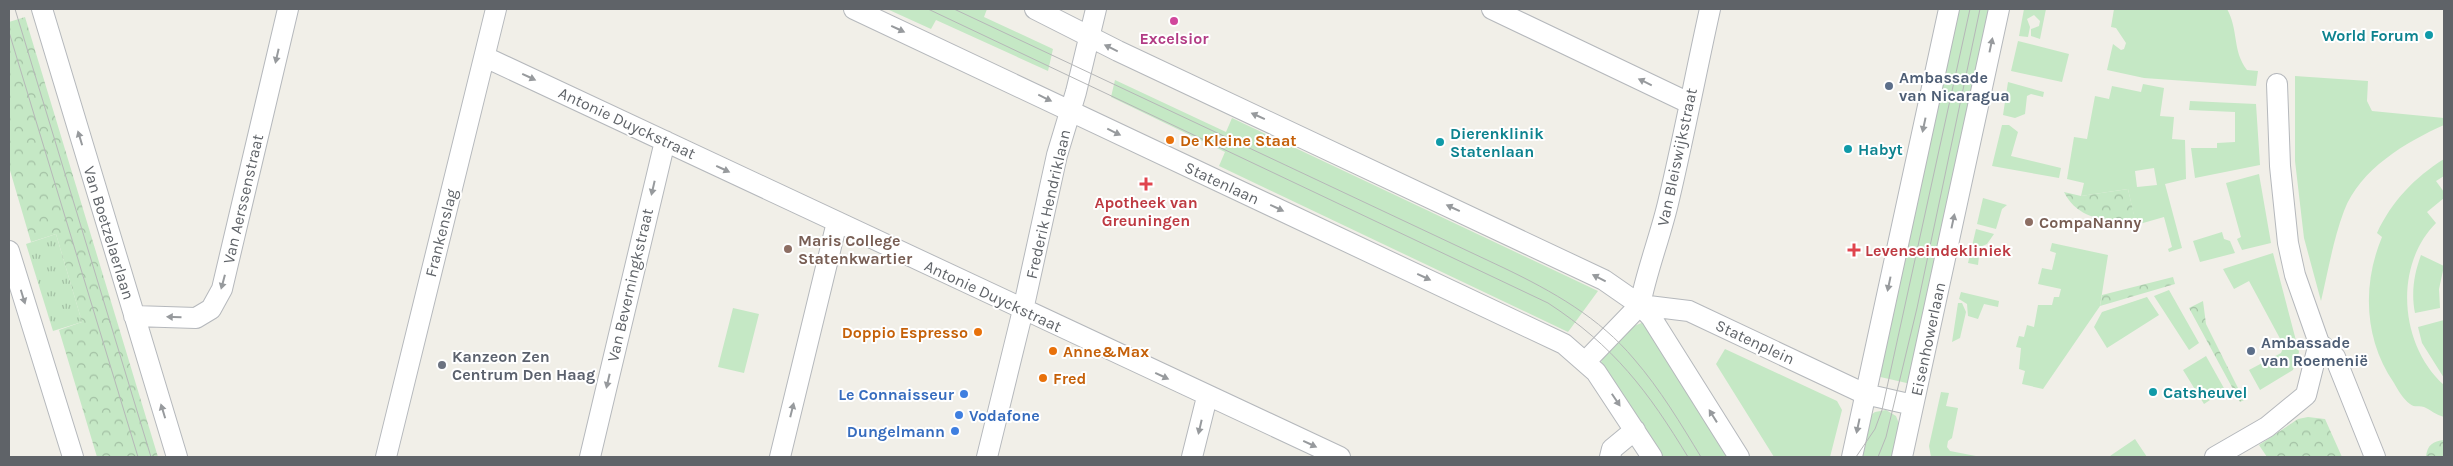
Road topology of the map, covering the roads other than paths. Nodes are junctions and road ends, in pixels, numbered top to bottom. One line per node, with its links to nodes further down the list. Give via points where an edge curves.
1 (42, 9): 21 (street, Van Boetzelaerlaan, one-way to 1)
2 (288, 9): 21 (street, Van Aerssenstraat, one-way to 21, via 222,289 211,309 196,318)
3 (496, 9): 12 (street, Frankenslag)
4 (854, 9): 15 (street, Statenlaan, one-way to 15)
5 (1035, 9): 11 (street)
6 (1096, 9): 11 (street, Frederik Hendriklaan)
7 (1492, 9): 14 (street, one-way to 7)
8 (1710, 9): 14 (street, Van Bleiswijkstraat)
9 (1949, 9): 24 (street, one-way to 24)
10 (1999, 9): 26 (street, Eisenhowerlaan, one-way to 10)
11 (1090, 37): 15 (street, Frederik Hendriklaan); 19 (street, one-way to 11, via 1604,280)
12 (485, 56): 16 (street, Antonie Duyckstraat, one-way to 16); 30 (street, Frankenslag)
13 (2277, 84): 22 (street, via 2280,166 2288,243 2295,275)
14 (1688, 103): 19 (street, Van Bleiswijkstraat, via 1669,199)
15 (1070, 110): 20 (street, Frederik Hendriklaan); 23 (street, Statenlaan, one-way to 23, via 1539,331)
16 (664, 141): 17 (street, Antonie Duyckstraat, one-way to 17); 31 (street, Van Beverningkstraat, one-way to 31)
17 (837, 222): 20 (street, Antonie Duyckstraat); 32 (street, one-way to 17)
18 (9, 253): 28 (street, one-way to 28)
19 (1640, 305): 23 (street); 24 (street, Statenplein, via 1689,311); 38 (street, one-way to 19, via 1651,317)
20 (1023, 310): 25 (street, Antonie Duyckstraat, one-way to 25); 33 (street, Frederik Hendriklaan)
21 (134, 316): 29 (street, Van Boetzelaerlaan, one-way to 21)
22 (2320, 343): 41 (street, via 2306,396 2267,427); 42 (street, via 2335,358)
23 (1586, 361): 27 (street, one-way to 27, via 1612,393)
24 (1865, 394): 26 (street, Statenplein); 39 (street, one-way to 39)
25 (1207, 396): 34 (street, one-way to 34); 35 (street, Antonie Duyckstraat, one-way to 35)
26 (1913, 405): 40 (street)
27 (1635, 430): 36 (street, via 1612,449); 37 (street)
28 (73, 457)
29 (177, 457)
30 (386, 457)
31 (590, 457)
32 (780, 457)
33 (987, 457)
34 (1192, 457)
35 (1340, 457)
36 (1610, 457)
37 (1652, 457)
38 (1738, 457)
39 (1852, 457)
40 (1902, 457)
41 (2215, 457)
42 (2375, 457)

